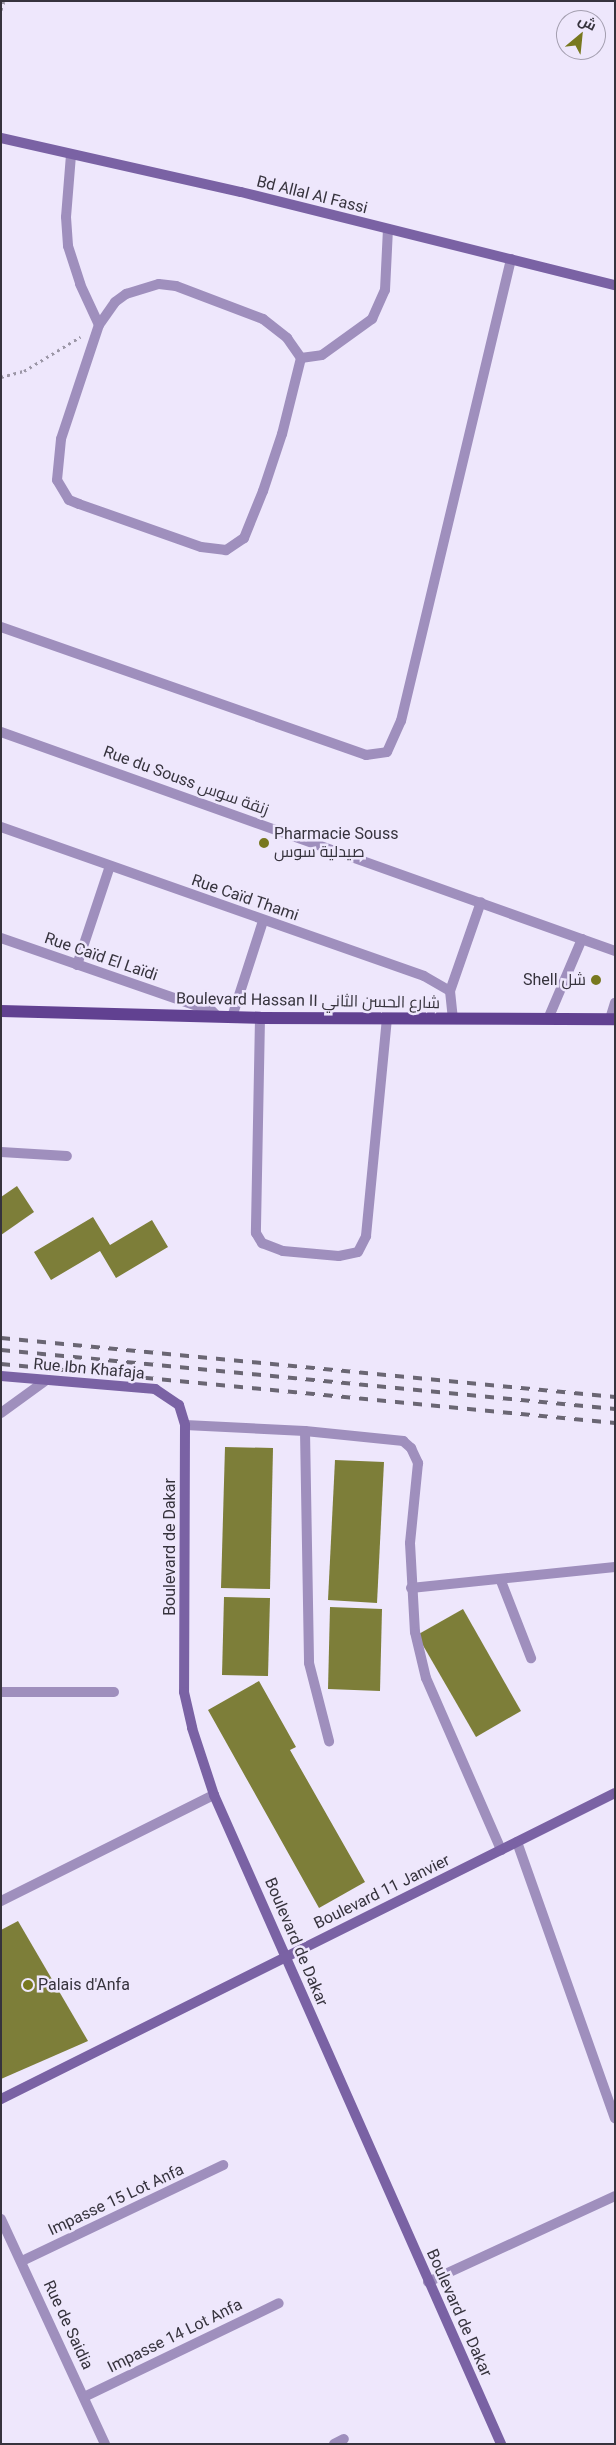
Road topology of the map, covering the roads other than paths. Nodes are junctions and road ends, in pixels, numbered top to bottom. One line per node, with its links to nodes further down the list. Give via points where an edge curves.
1 (1, 138): 2 (street, Bd Allal Al Fassi)
2 (71, 155): 3 (street, Bd Allal Al Fassi); 6 (street, via 66,217 68,246 80,284)
3 (388, 229): 4 (street, Bd Allal Al Fassi); 7 (street, via 385,290 372,319 322,355)
4 (511, 259): 5 (street, Bd Allal Al Fassi); 8 (street, via 401,720 387,752 366,755)
5 (615, 285)
6 (99, 325): 7 (street, via 115,302 126,294 159,284 176,286 263,319 287,338); 7 (street, via 57,458 58,485 69,500 78,504 200,547 222,550 240,542 247,530 282,434)
7 (301, 358)
8 (1, 627)
9 (1, 732): 12 (street, Rue du Souss زنقة سوس)
10 (1, 827): 11 (street, Rue Caïd Thami)
11 (110, 866): 13 (street, Rue Caïd Thami); 17 (street)
12 (481, 902): 15 (street, Rue du Souss زنقة سوس); 18 (street)
13 (264, 921): 18 (street, Rue Caïd Thami, via 424,976); 22 (street)
14 (1, 938): 17 (street, Rue Caïd El Laïdi)
15 (582, 939): 16 (street, Rue du Souss زنقة سوس); 26 (street)
16 (615, 951)
17 (77, 965): 21 (street, Rue Caïd El Laïdi, via 212,1011)
18 (450, 991): 25 (street)
19 (615, 1003): 27 (street)
20 (1, 1012): 21 (main road, Boulevard Hassan II شارع الحسن الثاني)
21 (218, 1017): 22 (main road, Boulevard Hassan II شارع الحسن الثاني)
22 (232, 1017): 23 (main road, Boulevard Hassan II شارع الحسن الثاني)
23 (260, 1018): 24 (main road, Boulevard Hassan II شارع الحسن الثاني); 24 (street, via 256,1233 262,1242 282,1251 339,1256 358,1252 366,1236)
24 (387, 1018): 25 (main road, Boulevard Hassan II شارع الحسن الثاني)
25 (453, 1018): 26 (main road, Boulevard Hassan II شارع الحسن الثاني)
26 (548, 1019): 27 (main road, Boulevard Hassan II شارع الحسن الثاني)
27 (612, 1019)
28 (1, 1152): 29 (street)
29 (67, 1156)
30 (1, 1376): 31 (street, Rue Ibn Khafaja)
31 (45, 1381): 32 (street); 33 (street, Rue Ibn Khafaja, via 158,1390 179,1405)
32 (1, 1413)
33 (185, 1425): 34 (street); 44 (street, Boulevard de Dakar, via 184,1692)
34 (305, 1431): 38 (street, via 403,1441 411,1448 418,1463 410,1543); 42 (street, via 309,1664)
35 (612, 1568): 36 (street); 37 (street)
36 (615, 1578)
37 (501, 1580): 38 (street); 39 (street)
38 (411, 1588): 46 (street, via 415,1632 426,1678)
39 (531, 1658)
40 (1, 1692): 41 (street)
41 (114, 1692)
42 (329, 1741)
43 (615, 1793): 45 (street, Boulevard 11 Janvier)
44 (214, 1796): 47 (street); 48 (street, Boulevard de Dakar)
45 (517, 1842): 46 (street, Boulevard 11 Janvier); 50 (street)
46 (501, 1850): 48 (street, Boulevard 11 Janvier)
47 (1, 1901)
48 (285, 1956): 49 (street, Boulevard 11 Janvier); 55 (street, Boulevard de Dakar)
49 (1, 2099)
50 (615, 2118)
51 (224, 2165): 54 (street, Impasse 15 Lot Anfa)
52 (615, 2196): 55 (street)
53 (1, 2219): 54 (street, Rue de Saidia)
54 (22, 2261): 57 (street, Rue de Saidia)
55 (428, 2282): 59 (street, Boulevard de Dakar)
56 (279, 2303): 57 (street, Impasse 14 Lot Anfa)
57 (84, 2397): 58 (street, Rue de Saidia)
58 (105, 2444)
59 (501, 2444)

